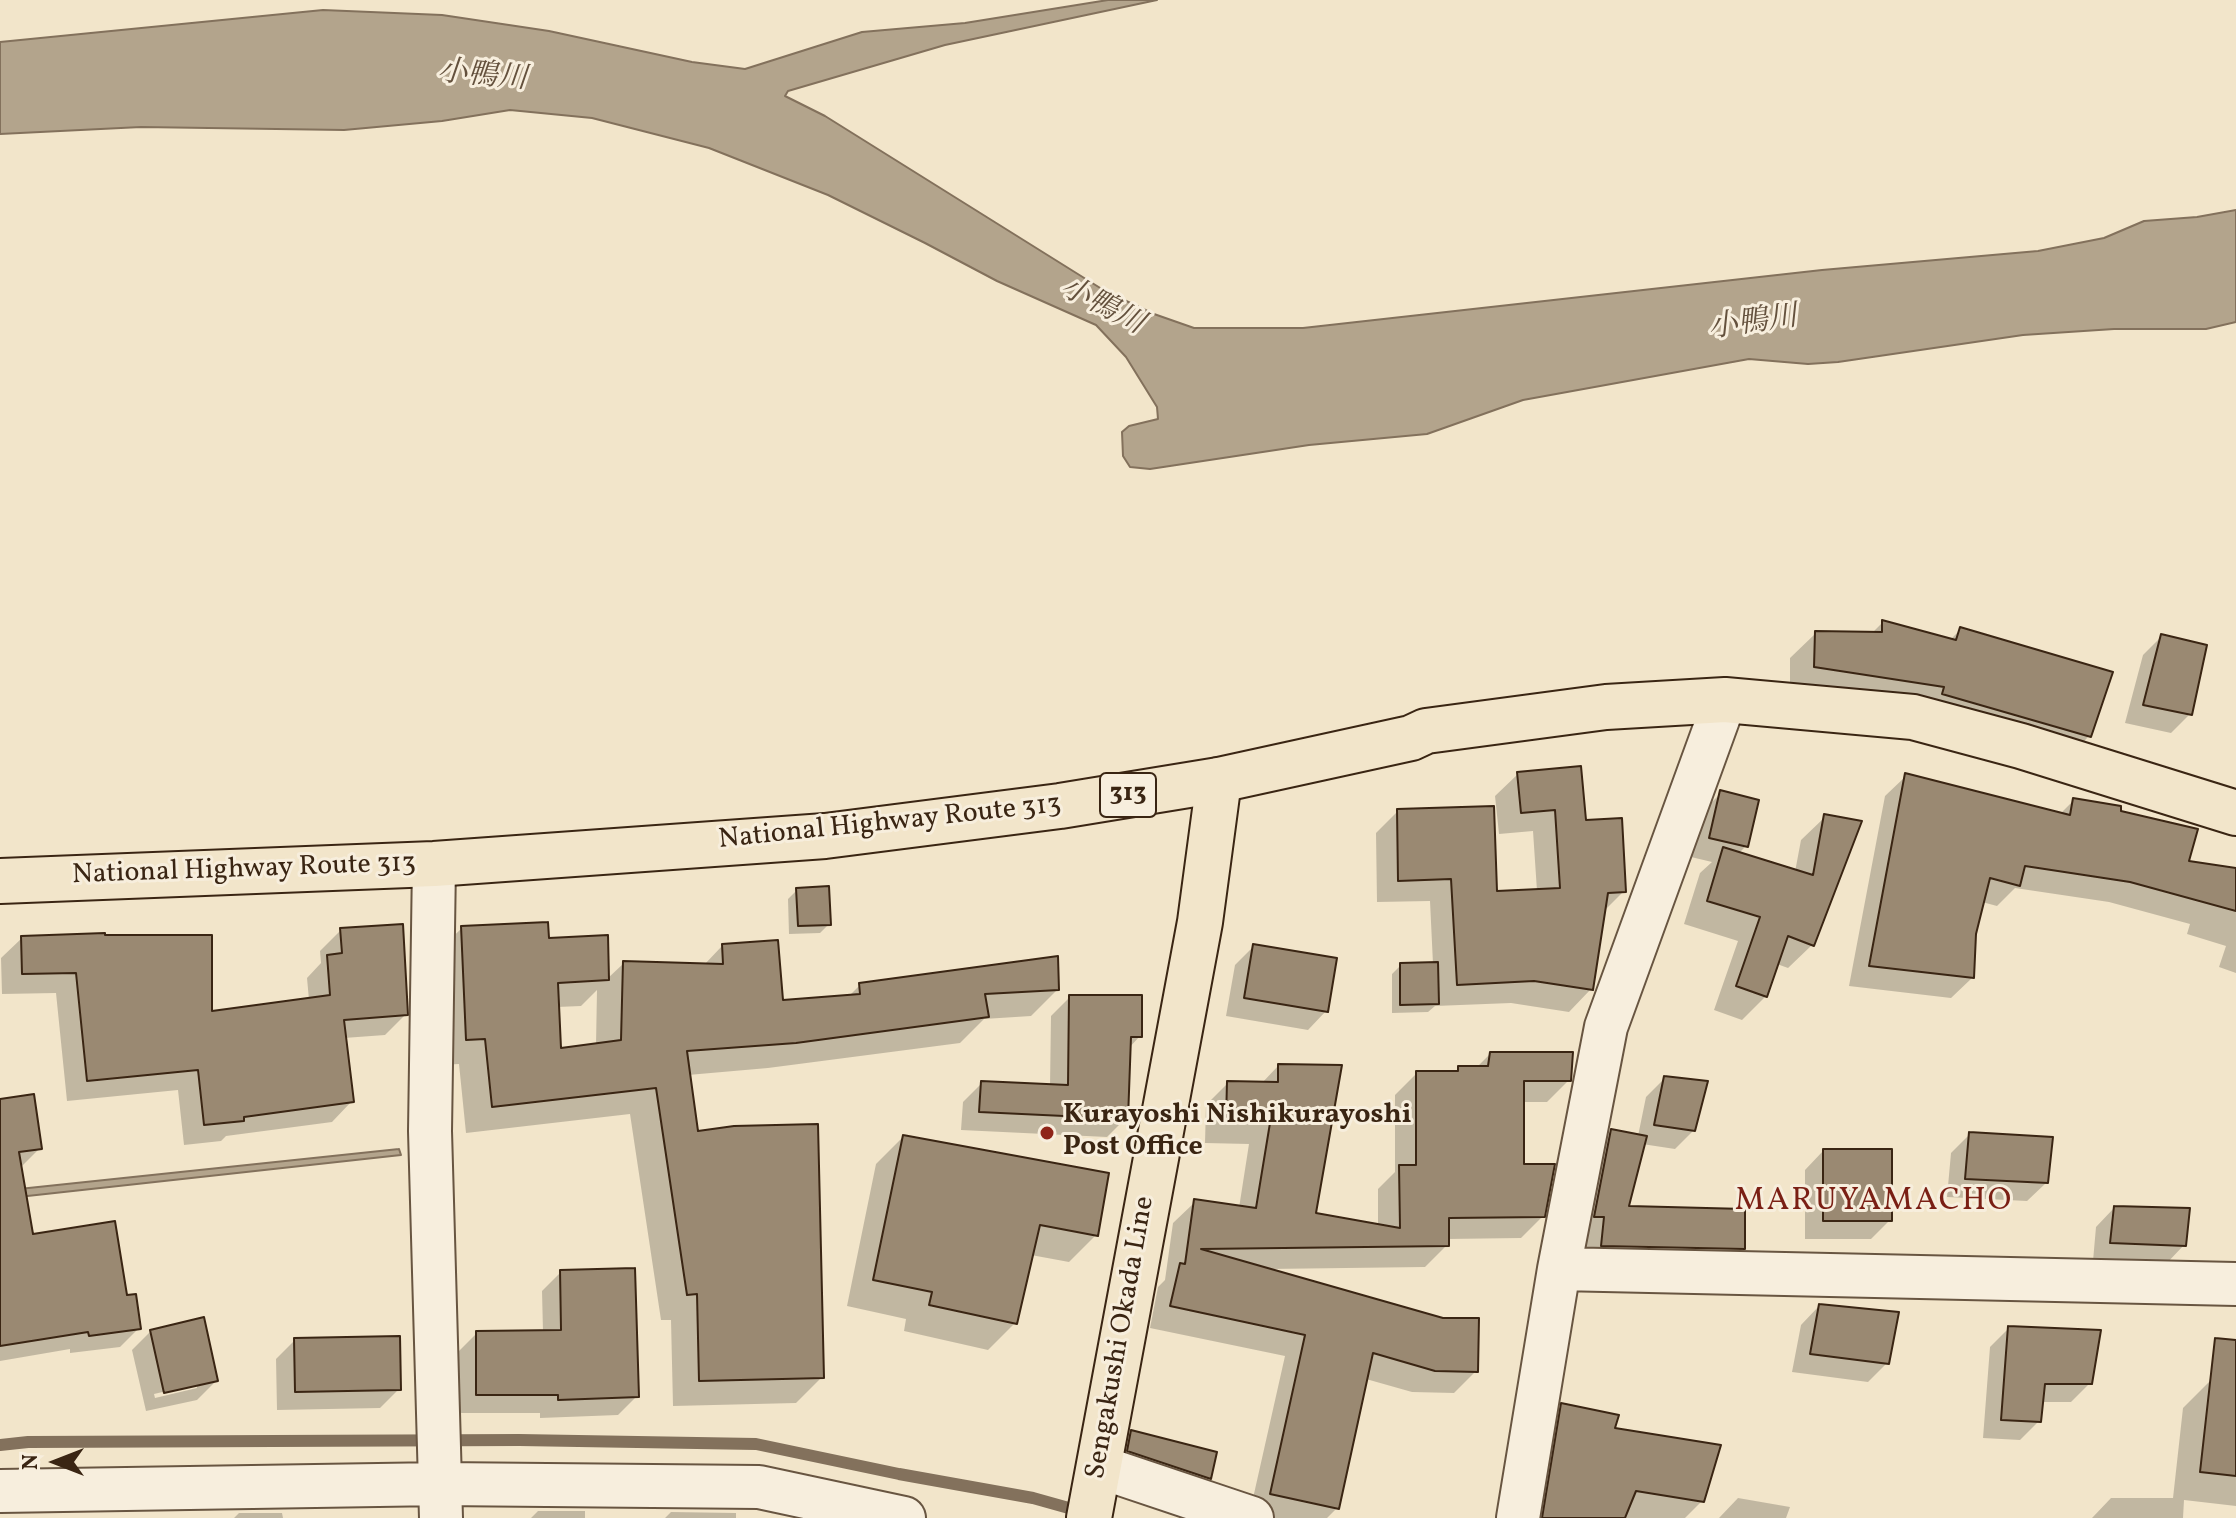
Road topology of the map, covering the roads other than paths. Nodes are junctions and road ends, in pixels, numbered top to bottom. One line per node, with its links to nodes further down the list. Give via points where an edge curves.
1 (1725, 700): 2 (main road, National Highway Route 313 / 313, via 1606,707 1426,731); 3 (main road, National Highway Route 313 / 313, via 1913,717); 6 (street, via 1606,1027)
2 (1219, 780): 4 (main road, National Highway Route 313 / 313, via 825,836); 8 (main road, Sengakushi Okada Line, via 1200,922)
3 (2236, 813)
4 (434, 864): 5 (main road, National Highway Route 313 / 313); 10 (street, via 430,1131)
5 (0, 881)
6 (1559, 1269): 7 (street); 14 (street)
7 (2236, 1284)
8 (1095, 1489): 13 (street)
9 (0, 1491): 10 (street)
10 (441, 1501): 11 (street)
11 (759, 1502): 12 (street)
12 (904, 1518)
13 (1252, 1518)
14 (1518, 1518)

